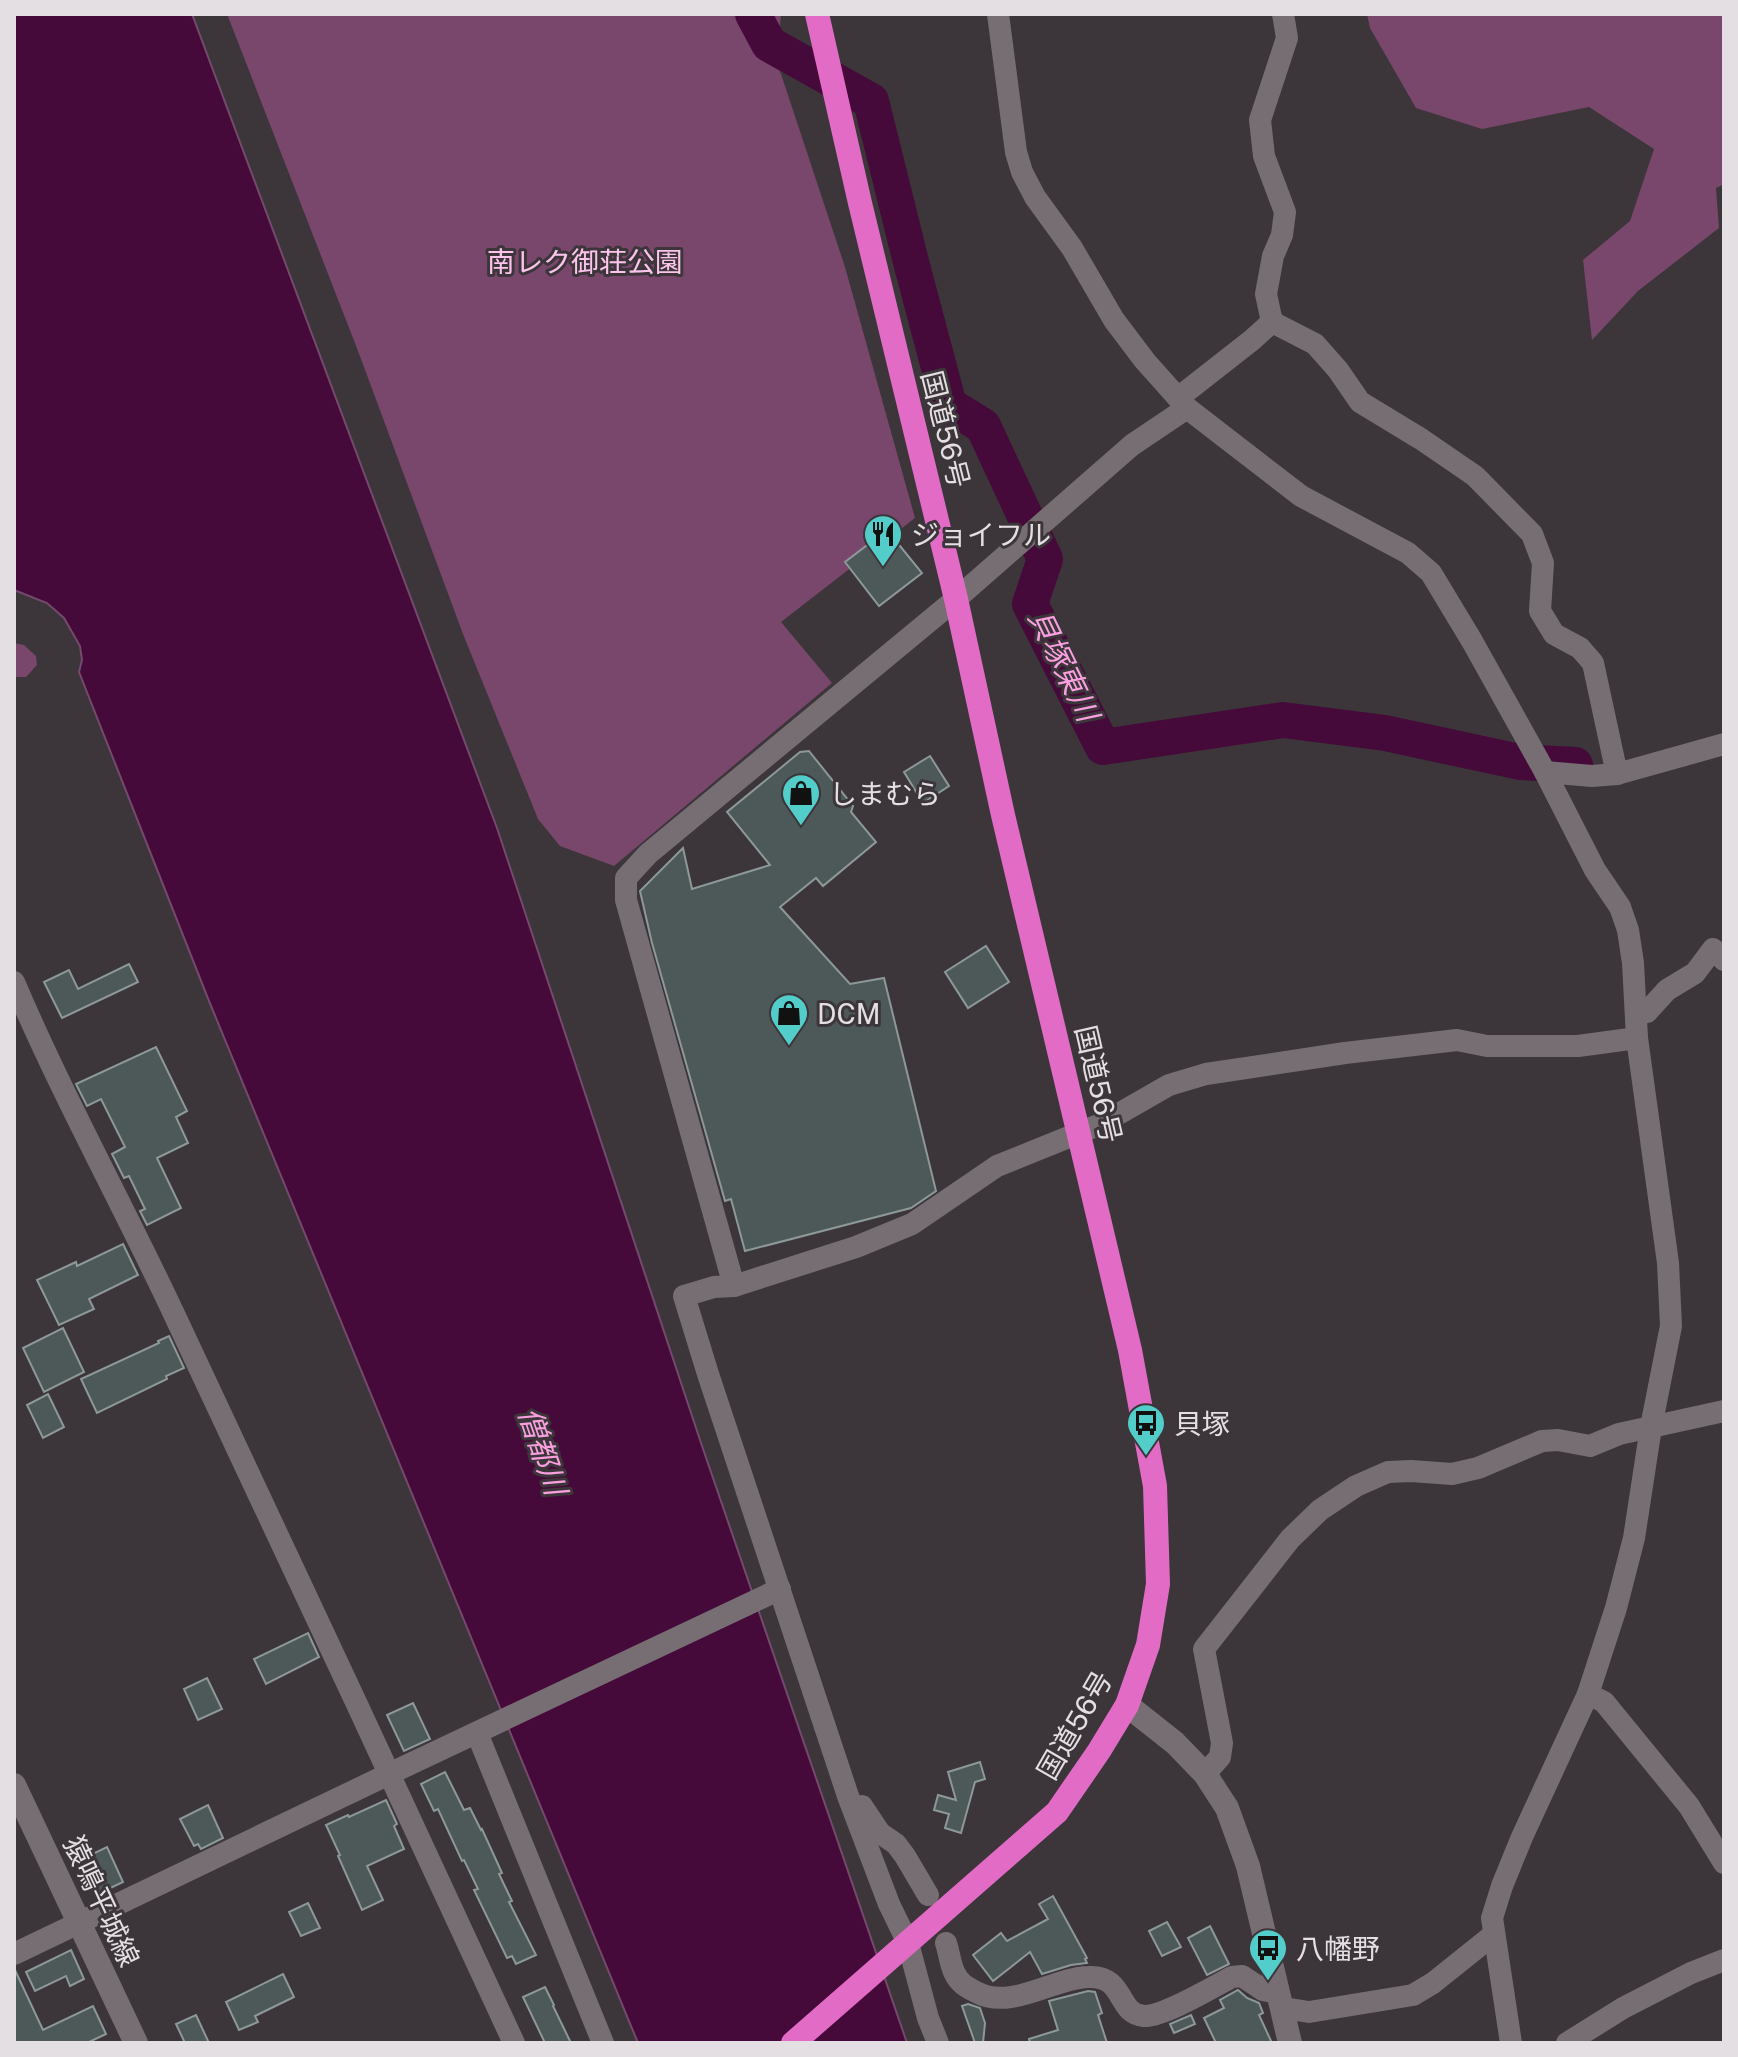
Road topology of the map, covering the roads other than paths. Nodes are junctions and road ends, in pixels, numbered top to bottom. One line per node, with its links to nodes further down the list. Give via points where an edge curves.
1 (817, 14): 6 (highway, 国道56号)
2 (998, 14): 5 (street, via 1022,172 1114,320)
3 (1283, 14): 4 (street, via 1287,38 1260,120 1264,156 1285,212 1266,294)
4 (1272, 322): 5 (street); 9 (street, via 1315,344 1360,402 1475,476 1532,534 1543,563 1540,611 1554,634 1580,648 1593,663)
5 (1183, 403): 6 (street); 8 (street, via 1301,496 1408,553 1431,573)
6 (956, 599): 16 (highway, 国道56号); 17 (street, via 648,854 626,878 626,900)
7 (1724, 744): 9 (street)
8 (1545, 772): 9 (street); 12 (street, via 1620,907 1628,930)
9 (1617, 774)
10 (1724, 960): 12 (street, via 1713,949 1695,973 1667,990 1647,1012)
11 (14, 982): 13 (street)
12 (1637, 1014): 14 (street)
13 (35, 1031): 15 (street); 24 (street, via 140,1241)
14 (1637, 1038): 16 (street, via 1578,1046 1487,1046 1457,1040 1206,1074 1169,1085); 19 (street, via 1668,1263 1671,1326)
15 (14, 1041)
16 (1080, 1133): 17 (street, via 997,1166 912,1224); 22 (highway, 国道56号, via 1155,1486 1158,1584 1148,1645)
17 (734, 1286): 20 (street, via 684,1296)
18 (1724, 1411): 19 (street)
19 (1651, 1427): 21 (street, via 1634,1538); 25 (street, via 1590,1446 1542,1441 1452,1474 1388,1472 1320,1510 1290,1539 1204,1649 1222,1743 1220,1757)
20 (774, 1592): 23 (street); 27 (street)
21 (1588, 1694): 28 (street, via 1604,1702 1689,1806); 31 (street, via 1502,1886 1492,1918)
22 (1127, 1705): 25 (street); 33 (highway, 国道56号, via 1057,1812)
23 (483, 1730): 24 (street); 39 (street)
24 (389, 1774): 30 (street); 38 (street)
25 (1205, 1774): 36 (street, via 1227,1808 1248,1866)
26 (14, 1785): 30 (street, 猿鳴平城線)
27 (848, 1796): 29 (street, via 858,1800 880,1833 896,1844); 33 (street)
28 (1724, 1863)
29 (928, 1895)
30 (79, 1923): 34 (street); 37 (street, 猿鳴平城線)
31 (1493, 1935): 36 (street, via 1413,1995 1309,2012); 43 (street)
32 (946, 1943): 36 (street, via 962,1985 984,1997 1003,1999 1087,1976 1114,1984 1129,2011 1154,2016 1242,1976)
33 (906, 1946): 40 (highway, 国道56号); 41 (street)
34 (14, 1954)
35 (1724, 1960): 44 (street, via 1623,2008)
36 (1280, 2001): 42 (street)
37 (136, 2043)
38 (514, 2043)
39 (603, 2043)
40 (793, 2043)
41 (938, 2043)
42 (1290, 2043)
43 (1511, 2043)
44 (1567, 2043)

